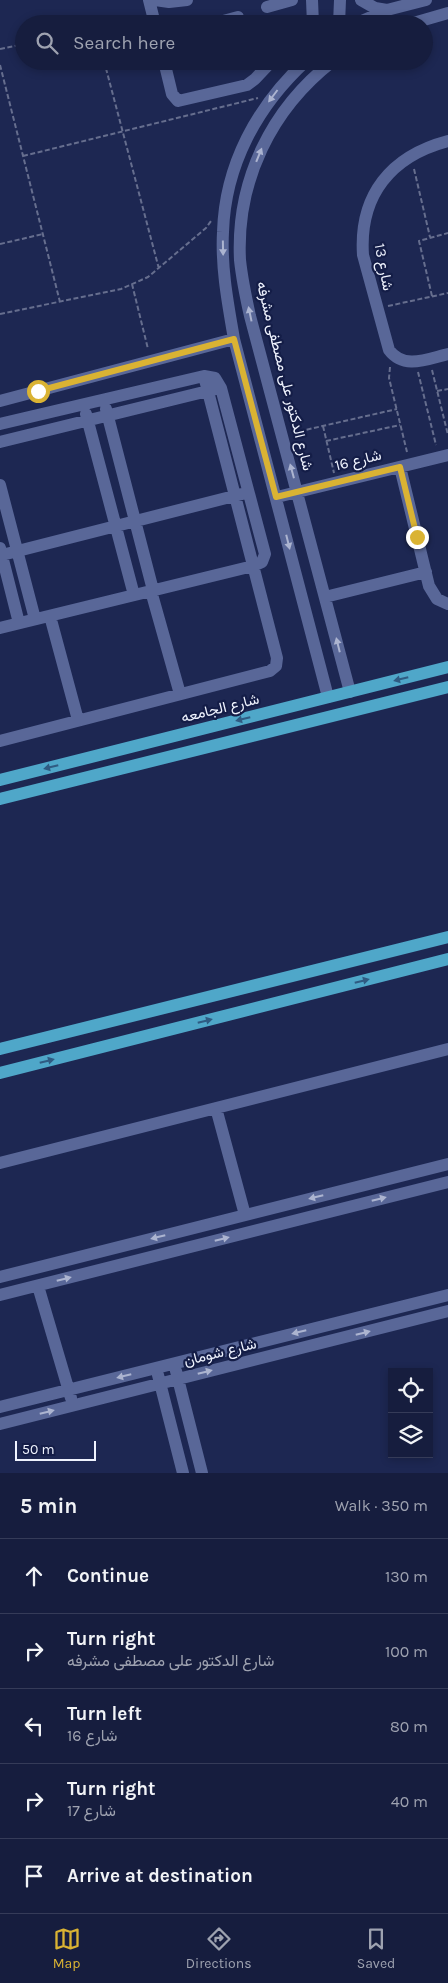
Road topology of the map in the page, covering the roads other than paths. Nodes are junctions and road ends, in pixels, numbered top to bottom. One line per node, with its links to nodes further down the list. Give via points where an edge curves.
1 (149, 0): 12 (street)
2 (155, 0): 3 (street)
3 (182, 0)
4 (292, 0): 9 (street)
5 (312, 0): 13 (street)
6 (340, 0): 14 (street)
7 (361, 0): 10 (street)
8 (426, 0): 10 (street)
9 (267, 7)
10 (386, 10): 15 (street)
11 (448, 13): 16 (street)
12 (153, 15)
13 (313, 15)
14 (339, 15)
15 (375, 15)
16 (433, 17)
17 (166, 70): 18 (street, via 172,94 178,101 247,85)
18 (264, 70)
19 (283, 70): 22 (street)
20 (296, 70): 22 (street)
21 (322, 70): 40 (street, شارع الدكتور على مصطفى مشرفه, one-way to 21, via 244,288 240,261 242,209 261,148 276,121 295,96)
22 (290, 76): 24 (street, one-way to 24, via 260,114 245,141 226,201 223,260)
23 (448, 141): 25 (street, شارع 13, via 411,155 388,174 372,198 363,226 363,255 386,343 394,356 415,362)
24 (234, 339): 30 (street); 42 (street)
25 (448, 354)
26 (204, 376): 27 (street, via 215,378); 28 (street); 29 (street)
27 (222, 388): 28 (street); 39 (street)
28 (208, 391): 32 (street); 41 (street)
29 (103, 399): 31 (street); 32 (street)
30 (0, 401)
31 (84, 404): 33 (street); 34 (street)
32 (107, 416): 33 (street); 43 (street)
33 (88, 420): 35 (street); 44 (street)
34 (0, 424)
35 (0, 442)
36 (443, 456): 37 (street, شارع 16)
37 (405, 466): 40 (street, شارع 16); 49 (street)
38 (0, 485): 46 (street)
39 (249, 492): 41 (street); 47 (street, via 265,554 262,562)
40 (297, 492): 42 (street, شارع 16); 52 (street, شارع الدكتور على مصطفى مشرفه)
41 (235, 496): 43 (street); 47 (street)
42 (276, 497): 62 (street, one-way to 62)
43 (135, 521): 44 (street); 50 (street)
44 (116, 526): 46 (street); 51 (street)
45 (1, 551): 46 (street); 48 (street)
46 (17, 551): 55 (street)
47 (253, 566): 50 (street); 61 (street, via 277,658 276,666 270,671)
48 (3, 571): 56 (street)
49 (426, 572): 52 (street); 53 (street, via 432,593)
50 (152, 590): 51 (street); 61 (street)
51 (134, 595): 54 (street)
52 (325, 597): 60 (street, شارع الدكتور على مصطفى مشرفه, one-way to 52)
53 (448, 604)
54 (50, 616): 55 (street); 63 (street)
55 (35, 619): 56 (street)
56 (18, 623): 57 (street)
57 (0, 628)
58 (448, 668): 60 (main road, شارع الجامعه, one-way to 60)
59 (448, 687): 66 (main road)
60 (350, 692): 62 (main road, شارع الجامعه)
61 (180, 694): 63 (street)
62 (328, 697): 65 (main road, شارع الجامعه, one-way to 65)
63 (78, 720): 64 (street)
64 (0, 741)
65 (79, 760): 66 (main road); 67 (main road, شارع الجامعه, one-way to 67)
66 (84, 777): 68 (main road)
67 (0, 780)
68 (0, 799)
69 (448, 937): 71 (main road)
70 (448, 959): 73 (main road, one-way to 70)
71 (0, 1048)
72 (448, 1049): 74 (street)
73 (0, 1073)
74 (216, 1108): 75 (street); 81 (street)
75 (0, 1163)
76 (448, 1164): 78 (street)
77 (448, 1182): 80 (street, one-way to 77)
78 (349, 1189): 79 (street, one-way to 79); 80 (street)
79 (290, 1204): 81 (street); 82 (street)
80 (353, 1206): 82 (street)
81 (245, 1215): 83 (street, one-way to 83)
82 (294, 1221): 84 (street, one-way to 82)
83 (0, 1277)
84 (38, 1286): 85 (street); 98 (street)
85 (0, 1295)
86 (448, 1295): 87 (street, شارع شومان)
87 (413, 1304): 89 (street); 90 (street, شارع شومان)
88 (448, 1311): 89 (street, شارع شومان)
89 (417, 1319): 91 (street, شارع شومان, one-way to 89)
90 (328, 1325): 91 (street); 92 (street, شارع شومان, one-way to 92)
91 (332, 1340): 93 (street, شارع شومان)
92 (243, 1346): 93 (street); 94 (street, شارع شومان)
93 (248, 1361): 96 (street, شارع شومان, one-way to 93)
94 (174, 1364): 95 (street, شارع شومان); 96 (street)
95 (156, 1368): 97 (street); 98 (street, شارع شومان, one-way to 98)
96 (178, 1379): 97 (street, شارع شومان); 103 (street)
97 (160, 1384): 99 (street, شارع شومان); 102 (street)
98 (68, 1390): 99 (street); 100 (street, شارع شومان)
99 (73, 1405): 101 (street, شارع شومان, one-way to 99)
100 (0, 1407)
101 (0, 1424)
102 (183, 1473)
103 (202, 1473)

